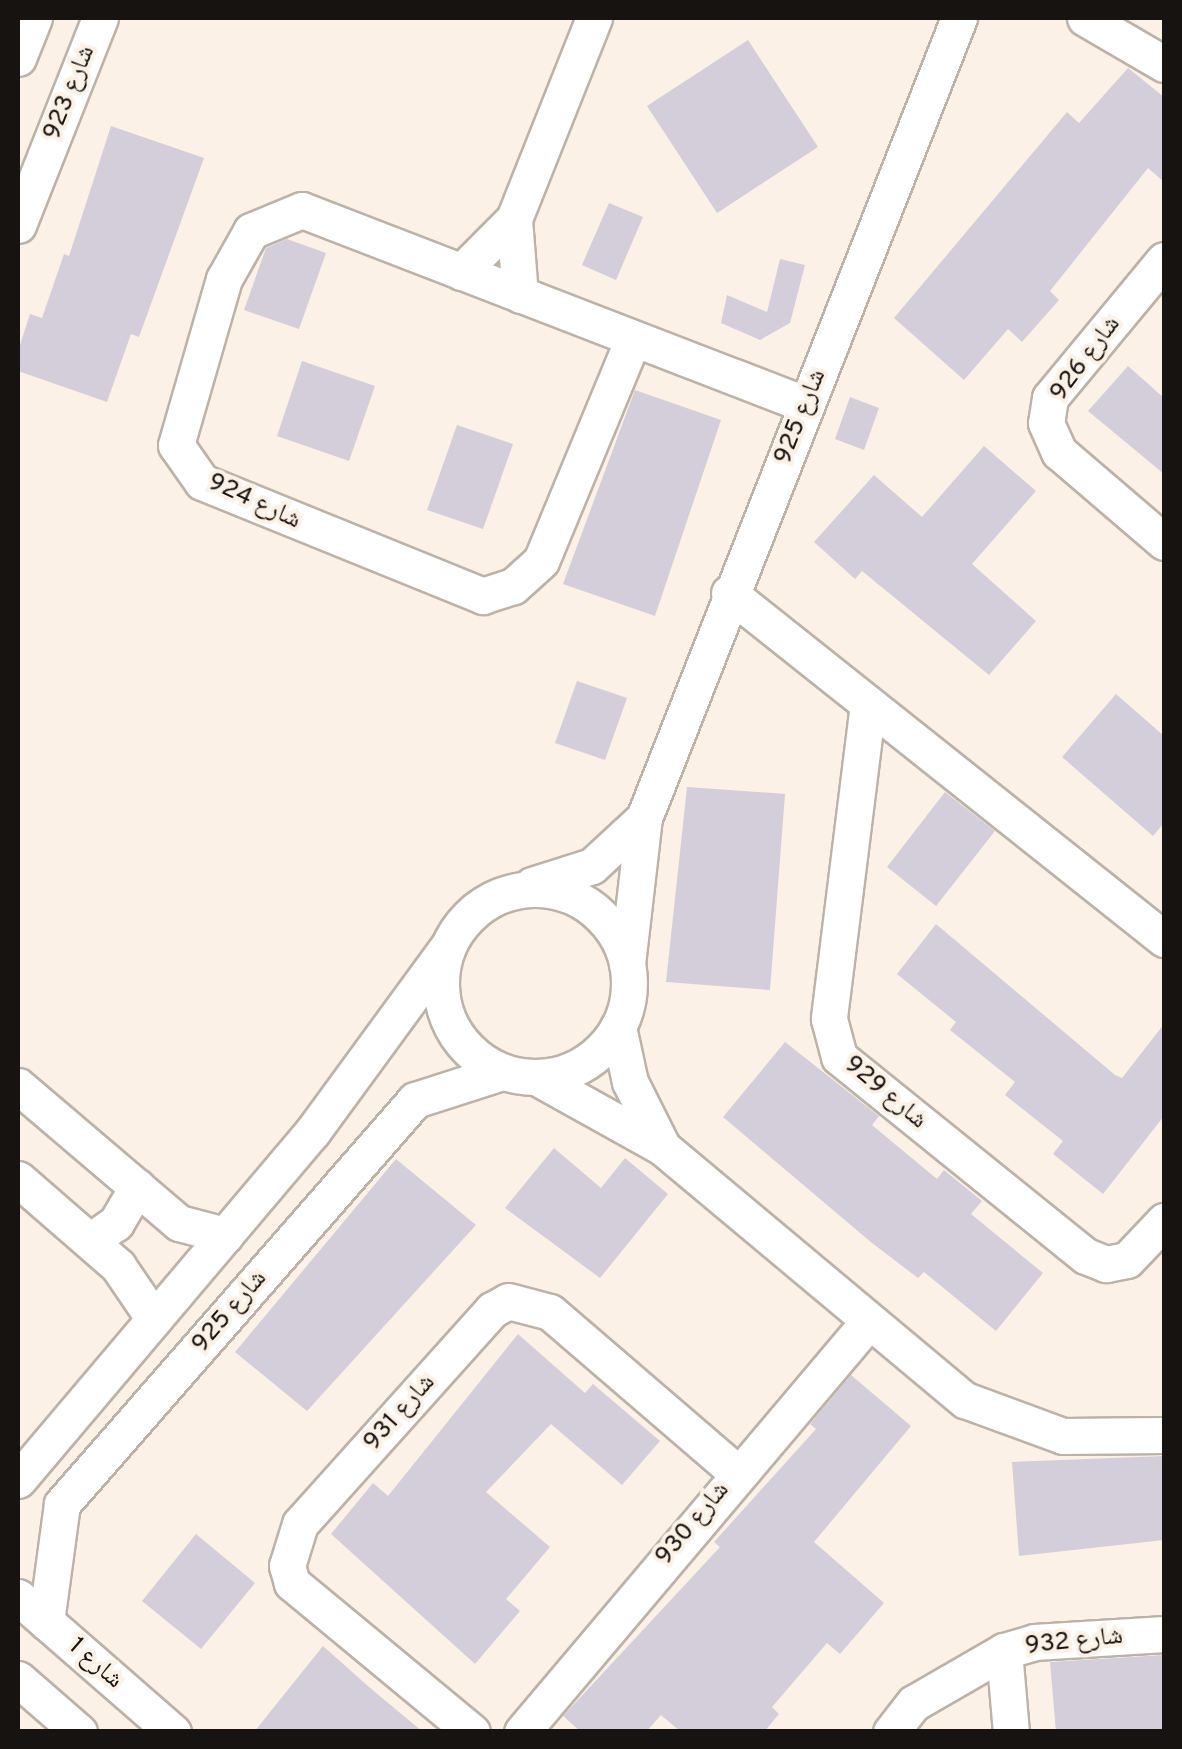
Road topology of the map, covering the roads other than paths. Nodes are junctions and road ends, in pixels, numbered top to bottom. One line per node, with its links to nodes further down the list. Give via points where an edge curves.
1 (34, 18): 6 (street)
2 (100, 18): 9 (street, شارع 923)
3 (594, 18): 8 (street)
4 (959, 18): 14 (street, شارع 925)
5 (1086, 18): 7 (street)
6 (18, 58)
7 (1164, 64)
8 (514, 219): 11 (street); 12 (street)
9 (18, 225)
10 (1164, 260): 15 (street, شارع 926, via 1050,398 1046,423 1059,452)
11 (460, 272): 12 (street, شارع 924); 13 (street, شارع 924, via 302,210 251,230 224,279 176,445 202,482 484,596 514,586 541,561)
12 (520, 295): 13 (street, شارع 924)
13 (634, 338): 14 (street, شارع 924)
14 (807, 406): 16 (street, شارع 925)
15 (1164, 542)
16 (729, 593): 17 (street); 18 (street, شارع 925)
17 (868, 704): 20 (street); 29 (street, شارع 929, via 829,1019 839,1057 1086,1256 1106,1264 1127,1260)
18 (644, 818): 19 (street, شارع 925, via 592,866); 22 (street, شارع 925)
19 (513, 890): 21 (street, via 473,911); 22 (street, via 556,890 577,898 610,925)
20 (1164, 940)
21 (447, 948): 24 (street, via 441,990 454,1031); 30 (street, via 313,1130)
22 (628, 964): 23 (street)
23 (618, 1027): 24 (street, via 584,1064); 26 (street, via 630,1082)
24 (519, 1075): 26 (street); 38 (street, شارع 925, via 415,1100 62,1504)
25 (18, 1086): 28 (street)
26 (662, 1147): 33 (street)
27 (18, 1179): 31 (street)
28 (136, 1187): 30 (street, via 179,1223); 31 (street, via 116,1223)
29 (1164, 1221)
30 (225, 1234): 32 (street)
31 (90, 1241): 32 (street, via 118,1266)
32 (154, 1318): 36 (street)
33 (870, 1321): 34 (street, via 965,1400 1063,1436); 35 (street, شارع 930)
34 (1164, 1435)
35 (736, 1472): 44 (street, شارع 931, via 550,1312 508,1301 492,1310 300,1524 287,1566 292,1584); 45 (street, شارع 930)
36 (18, 1480)
37 (18, 1597): 38 (street, شارع 1)
38 (46, 1622): 43 (street, شارع 1)
39 (1164, 1634): 40 (street, شارع 932, via 1034,1642)
40 (1004, 1651): 46 (street, شارع 932, via 914,1703); 47 (street)
41 (18, 1678): 42 (street)
42 (79, 1732)
43 (173, 1732)
44 (472, 1732)
45 (522, 1732)
46 (891, 1732)
47 (1011, 1732)

